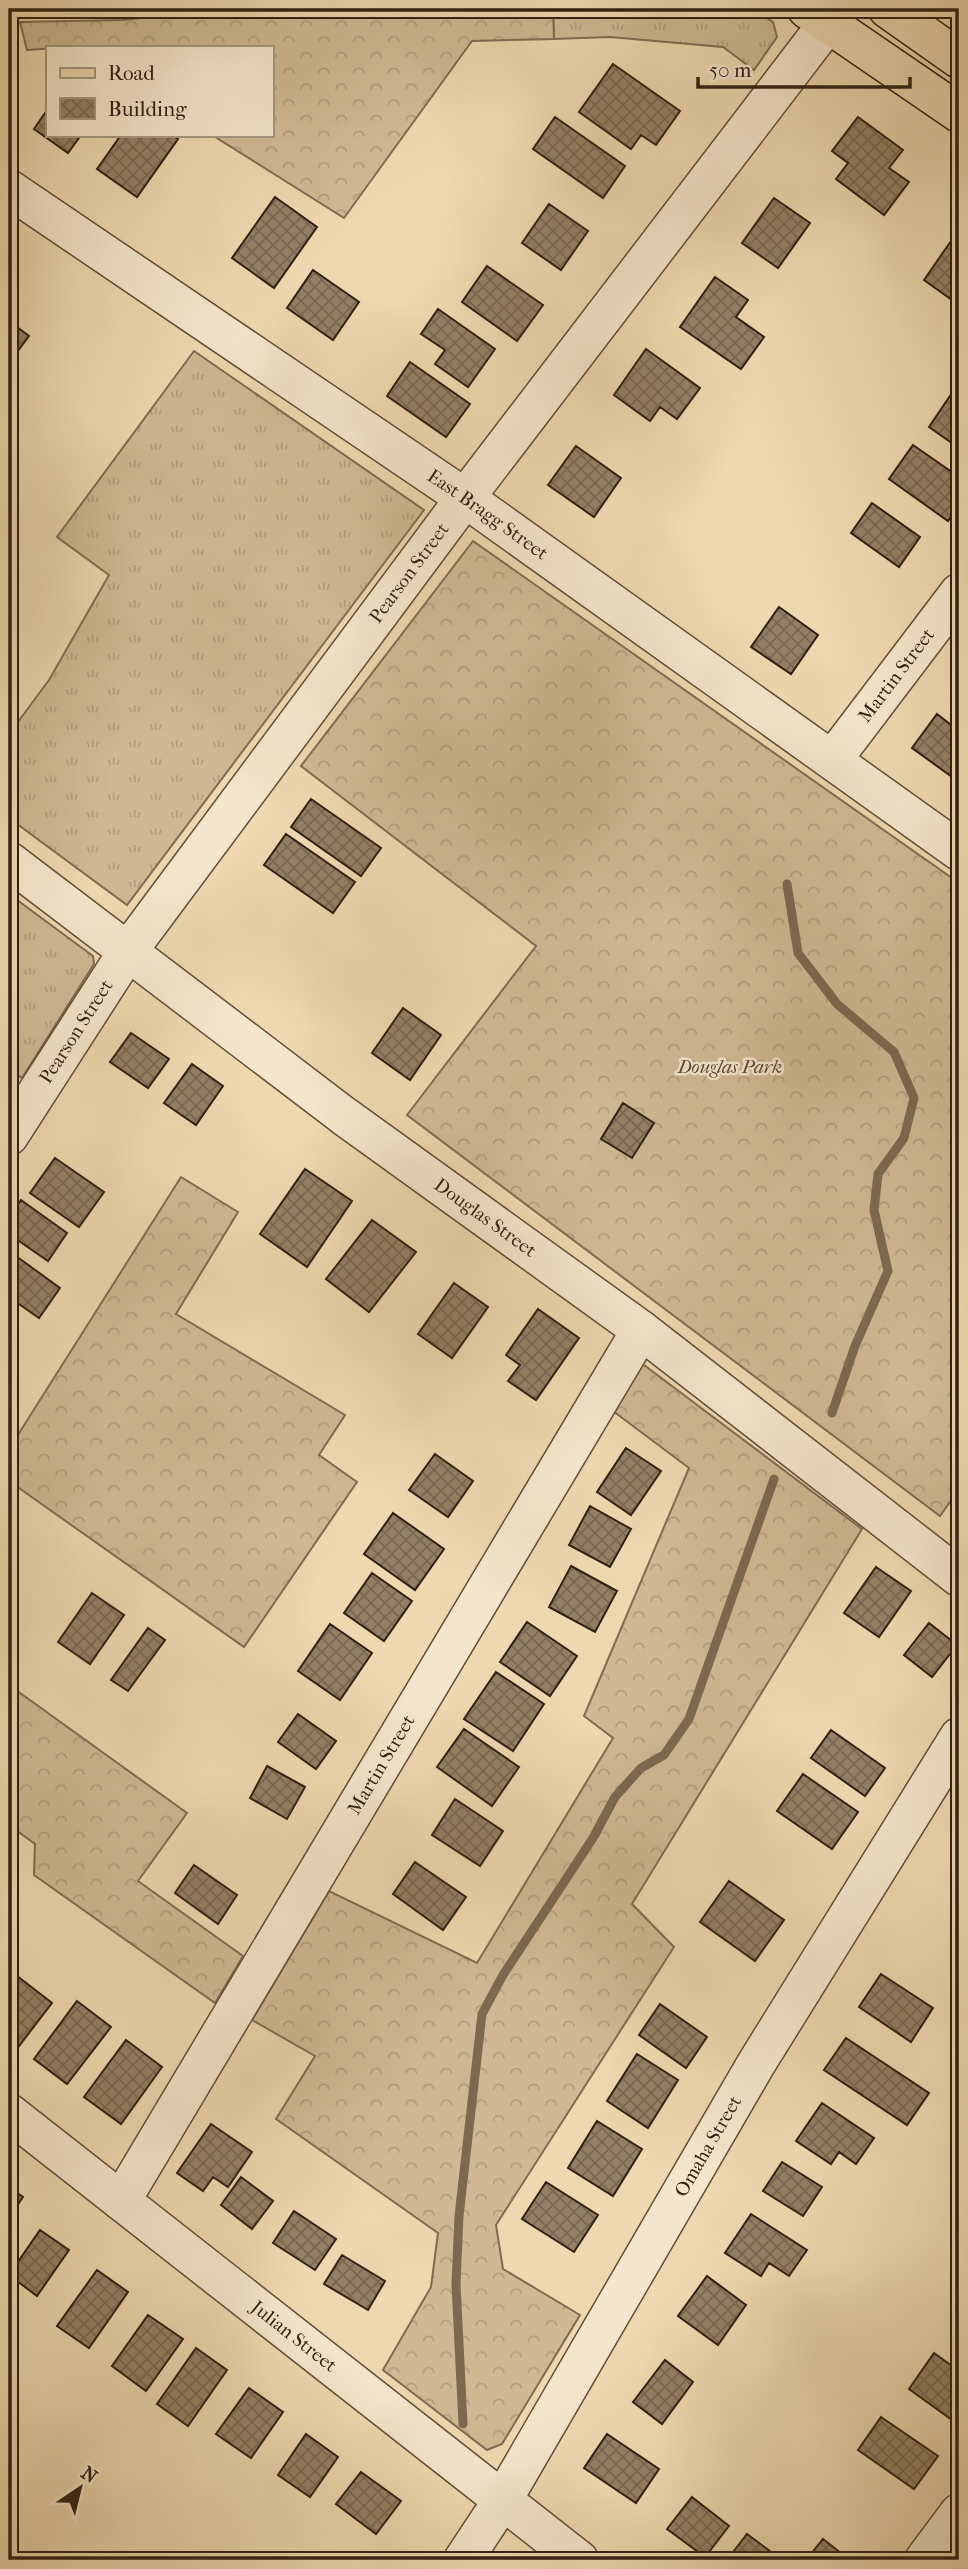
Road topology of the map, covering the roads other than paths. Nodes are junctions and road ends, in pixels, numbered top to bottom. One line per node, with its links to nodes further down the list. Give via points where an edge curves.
1 (888, 9): 3 (main road)
2 (818, 16): 4 (main road); 6 (street, Pearson Street)
3 (959, 59)
4 (959, 113)
5 (9, 189): 6 (street, East Bragg Street)
6 (465, 498): 8 (street, East Bragg Street); 11 (street, Pearson Street)
7 (959, 593): 8 (street, Martin Street)
8 (833, 759): 9 (street, East Bragg Street)
9 (959, 852)
10 (9, 861): 11 (street, Douglas Street)
11 (128, 951): 12 (street, Pearson Street); 13 (street, Douglas Street, via 344,1116)
12 (9, 1136)
13 (641, 1330): 14 (street, Douglas Street); 17 (street, Martin Street)
14 (959, 1577)
15 (959, 1737): 18 (street, Omaha Street, via 756,2064)
16 (9, 2113): 17 (street, Julian Street)
17 (121, 2202): 18 (street, Julian Street)
18 (502, 2501): 20 (street, Omaha Street); 21 (street, Julian Street)
19 (959, 2512): 22 (street)
20 (463, 2560)
21 (579, 2560)
22 (924, 2560)

